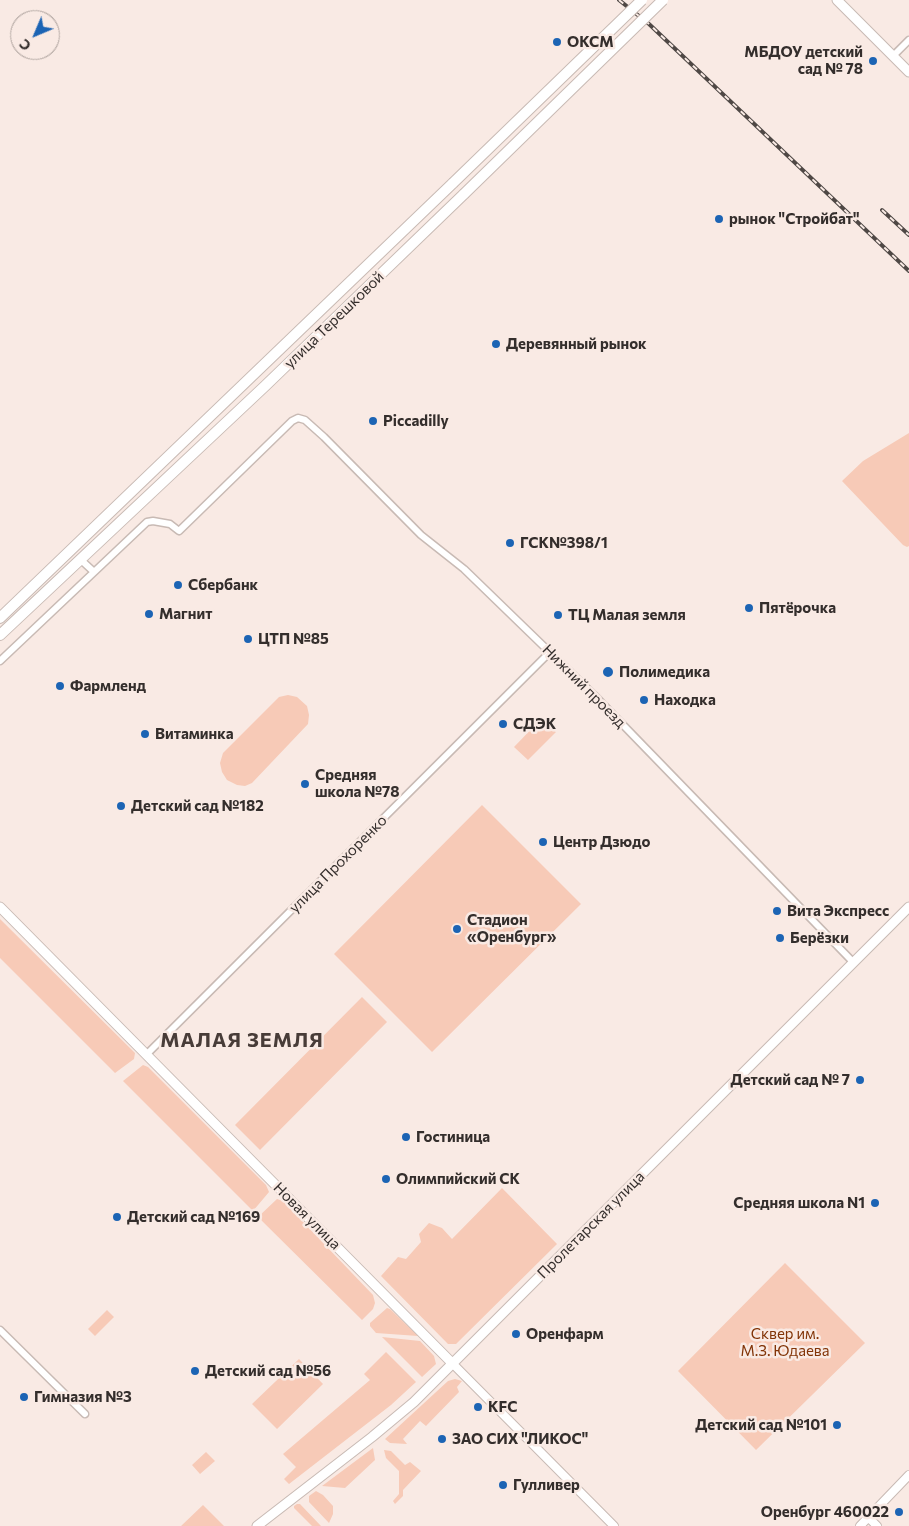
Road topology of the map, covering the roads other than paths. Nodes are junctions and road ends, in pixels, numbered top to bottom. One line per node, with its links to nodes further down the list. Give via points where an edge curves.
1 (642, 0): 9 (main road, улица Терешковой, bridge)
2 (663, 0): 7 (main road, улица Терешковой, bridge, via 330,324)
3 (837, 0): 5 (main road)
4 (909, 40): 5 (street)
5 (894, 56): 6 (main road)
6 (909, 72)
7 (80, 559): 8 (street); 10 (main road, улица Терешковой)
8 (94, 572): 12 (street, Нижний проезд, via 147,522 170,524 179,531 298,418 305,420 324,437 421,535 464,569); 13 (street)
9 (3, 615): 10 (main road, via 12,616)
10 (14, 622): 11 (main road, улица Терешковой)
11 (0, 634)
12 (550, 652): 16 (street, Нижний проезд); 17 (street, улица Прохоренко)
13 (0, 660)
14 (909, 906): 16 (main road, Пролетарская улица)
15 (0, 907): 17 (main road, Новая улица)
16 (853, 962): 19 (main road, Пролетарская улица)
17 (147, 1054): 19 (main road, Новая улица)
18 (0, 1330): 20 (street)
19 (453, 1364): 23 (main road, Пролетарская улица, via 400,1414); 24 (street, Новая улица)
20 (85, 1414)
21 (909, 1475): 22 (street)
22 (868, 1517): 25 (street); 26 (street)
23 (257, 1526)
24 (614, 1526)
25 (860, 1526)
26 (877, 1526)

